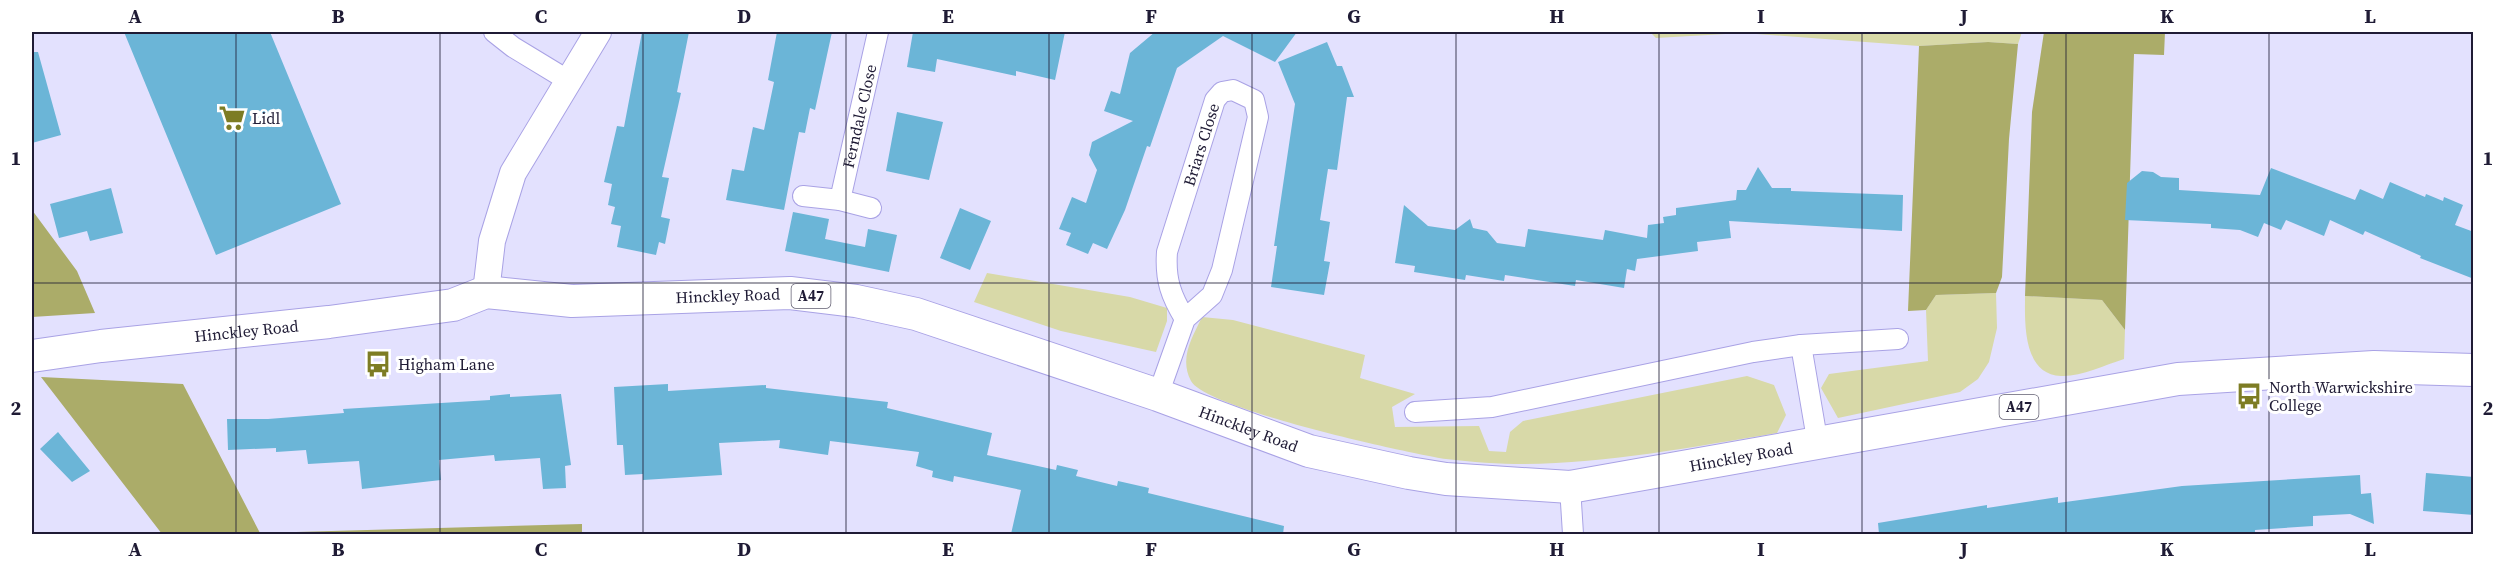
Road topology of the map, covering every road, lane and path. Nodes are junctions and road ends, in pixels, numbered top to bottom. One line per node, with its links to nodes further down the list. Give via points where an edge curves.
1 (494, 32): 4 (street)
2 (598, 32): 4 (street)
3 (878, 32): 6 (street, Ferndale Close)
4 (569, 81): 8 (street, via 513,173 492,241)
5 (802, 196): 6 (street)
6 (840, 200): 7 (street)
7 (872, 208)
8 (486, 292): 12 (main road, Hinckley Road / A47, via 453,305); 14 (main road, Hinckley Road / A47, via 572,301 790,293 856,301 927,318)
9 (1185, 319): 9 (street, Briars Close, via 1171,295 1166,275 1167,252 1215,100 1222,92 1233,90 1254,100 1258,117 1222,270 1212,295); 14 (street, Briars Close)
10 (1898, 339): 11 (street)
11 (1801, 345): 15 (street, via 1492,407); 16 (street)
12 (32, 356)
13 (2474, 370): 16 (main road, Hinckley Road / A47, via 2374,368 2178,379)
14 (1158, 395): 17 (main road, Hinckley Road / A47, via 1309,451 1409,474)
15 (1415, 412)
16 (1818, 445): 17 (main road, Hinckley Road / A47)
17 (1570, 487): 18 (street)
18 (1573, 534)

